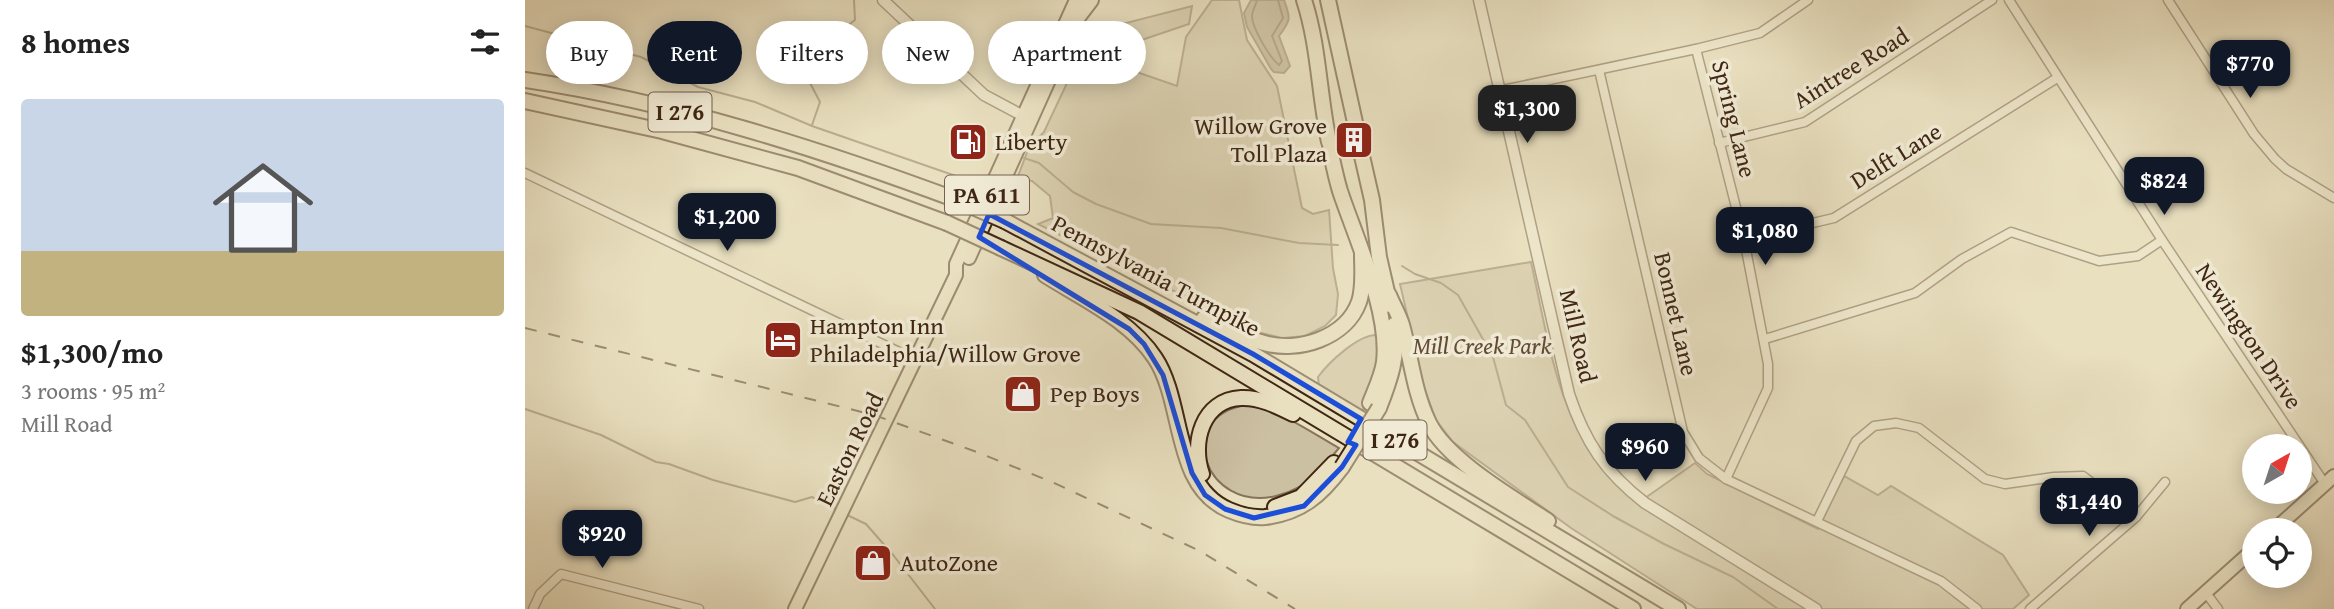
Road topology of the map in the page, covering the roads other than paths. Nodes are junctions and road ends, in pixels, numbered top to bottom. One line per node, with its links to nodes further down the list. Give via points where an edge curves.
1 (883, 0): 21 (street, via 984,95)
2 (1076, 0): 21 (highway, Easton Road / PA 611)
3 (1086, 0): 13 (highway, Easton Road / PA 611)
4 (1091, 0): 13 (highway)
5 (1304, 0): 14 (highway)
6 (1314, 0): 14 (highway, via 1318,26)
7 (1328, 0): 31 (highway)
8 (1479, 0): 19 (street, Mill Road)
9 (1808, 0): 15 (street, via 1760,33)
10 (1992, 0): 22 (street, Aintree Road, via 1805,122)
11 (2009, 0): 17 (street, Newington Drive)
12 (2168, 0): 24 (street, via 2254,134 2286,169)
13 (1078, 17): 21 (highway, Easton Road / PA 611)
14 (1314, 38): 28 (highway, via 1339,187)
15 (1696, 49): 16 (street); 22 (street, Spring Lane)
16 (1599, 70): 19 (street); 37 (street, Bonnet Lane, via 1683,432 1699,458)
17 (2057, 78): 25 (street, Delft Lane, via 1834,218); 26 (street, Newington Drive)
18 (525, 80): 30 (highway, Pennsylvania Turnpike / I 276, bridge, via 660,107 809,147 957,200)
19 (1498, 91): 50 (street, Mill Road, via 1569,394 1597,457 1645,503)
20 (525, 101): 27 (highway, Pennsylvania Turnpike / I 276, bridge, via 662,131 798,168)
21 (1028, 118): 29 (highway, Easton Road / PA 611); 33 (highway, Easton Road / PA 611, via 956,264 956,275)
22 (1719, 143): 25 (street, Spring Lane)
23 (525, 173): 33 (street)
24 (2334, 198)
25 (1744, 240): 32 (street, Spring Lane)
26 (2162, 240): 32 (street, via 2138,256 2099,261 2011,232 1915,293); 38 (street, Newington Drive)
27 (1001, 248): 35 (highway, Pennsylvania Turnpike / I 276, via 1139,312); 36 (highway, via 1129,329 1144,344 1163,374 1192,473 1205,495 1225,509 1254,518 1287,513 1312,501)
28 (1362, 254): 30 (highway, via 1362,292 1350,318 1328,336 1297,345 1263,343); 34 (highway, via 1378,304 1385,348)
29 (969, 258)
30 (1120, 282): 45 (highway, Pennsylvania Turnpike / I 276, via 1253,354)
31 (1389, 295): 34 (highway, via 1396,353 1391,375); 45 (highway, via 1401,322 1420,403 1445,446)
32 (1765, 340): 37 (street, Spring Lane, via 1768,388)
33 (916, 360): 48 (highway, Easton Road / PA 611)
34 (1374, 405): 36 (highway, bridge)
35 (1370, 451): 36 (highway, via 1290,412 1245,398 1213,410 1197,440 1197,460 1208,485 1228,501 1253,508 1281,506 1301,497); 49 (highway, Pennsylvania Turnpike / I 276)
36 (1338, 465)
37 (1726, 479): 42 (street, Bonnet Lane)
38 (2329, 480): 41 (highway)
39 (2165, 482): 40 (street)
40 (2136, 517): 42 (street, via 2083,476 2005,484 1985,479 1919,428 1896,423 1874,426 1856,440); 52 (street)
41 (2287, 518)
42 (1817, 521): 51 (street, Bonnet Lane, via 1941,581)
43 (2242, 560): 44 (highway)
44 (2206, 593): 53 (highway); 54 (street)
45 (1673, 606)
46 (533, 609): 47 (street, via 540,594 561,574)
47 (699, 609)
48 (795, 609)
49 (1633, 609)
50 (1817, 609)
51 (1977, 609)
52 (2029, 609)
53 (2187, 609)
54 (2218, 609)

